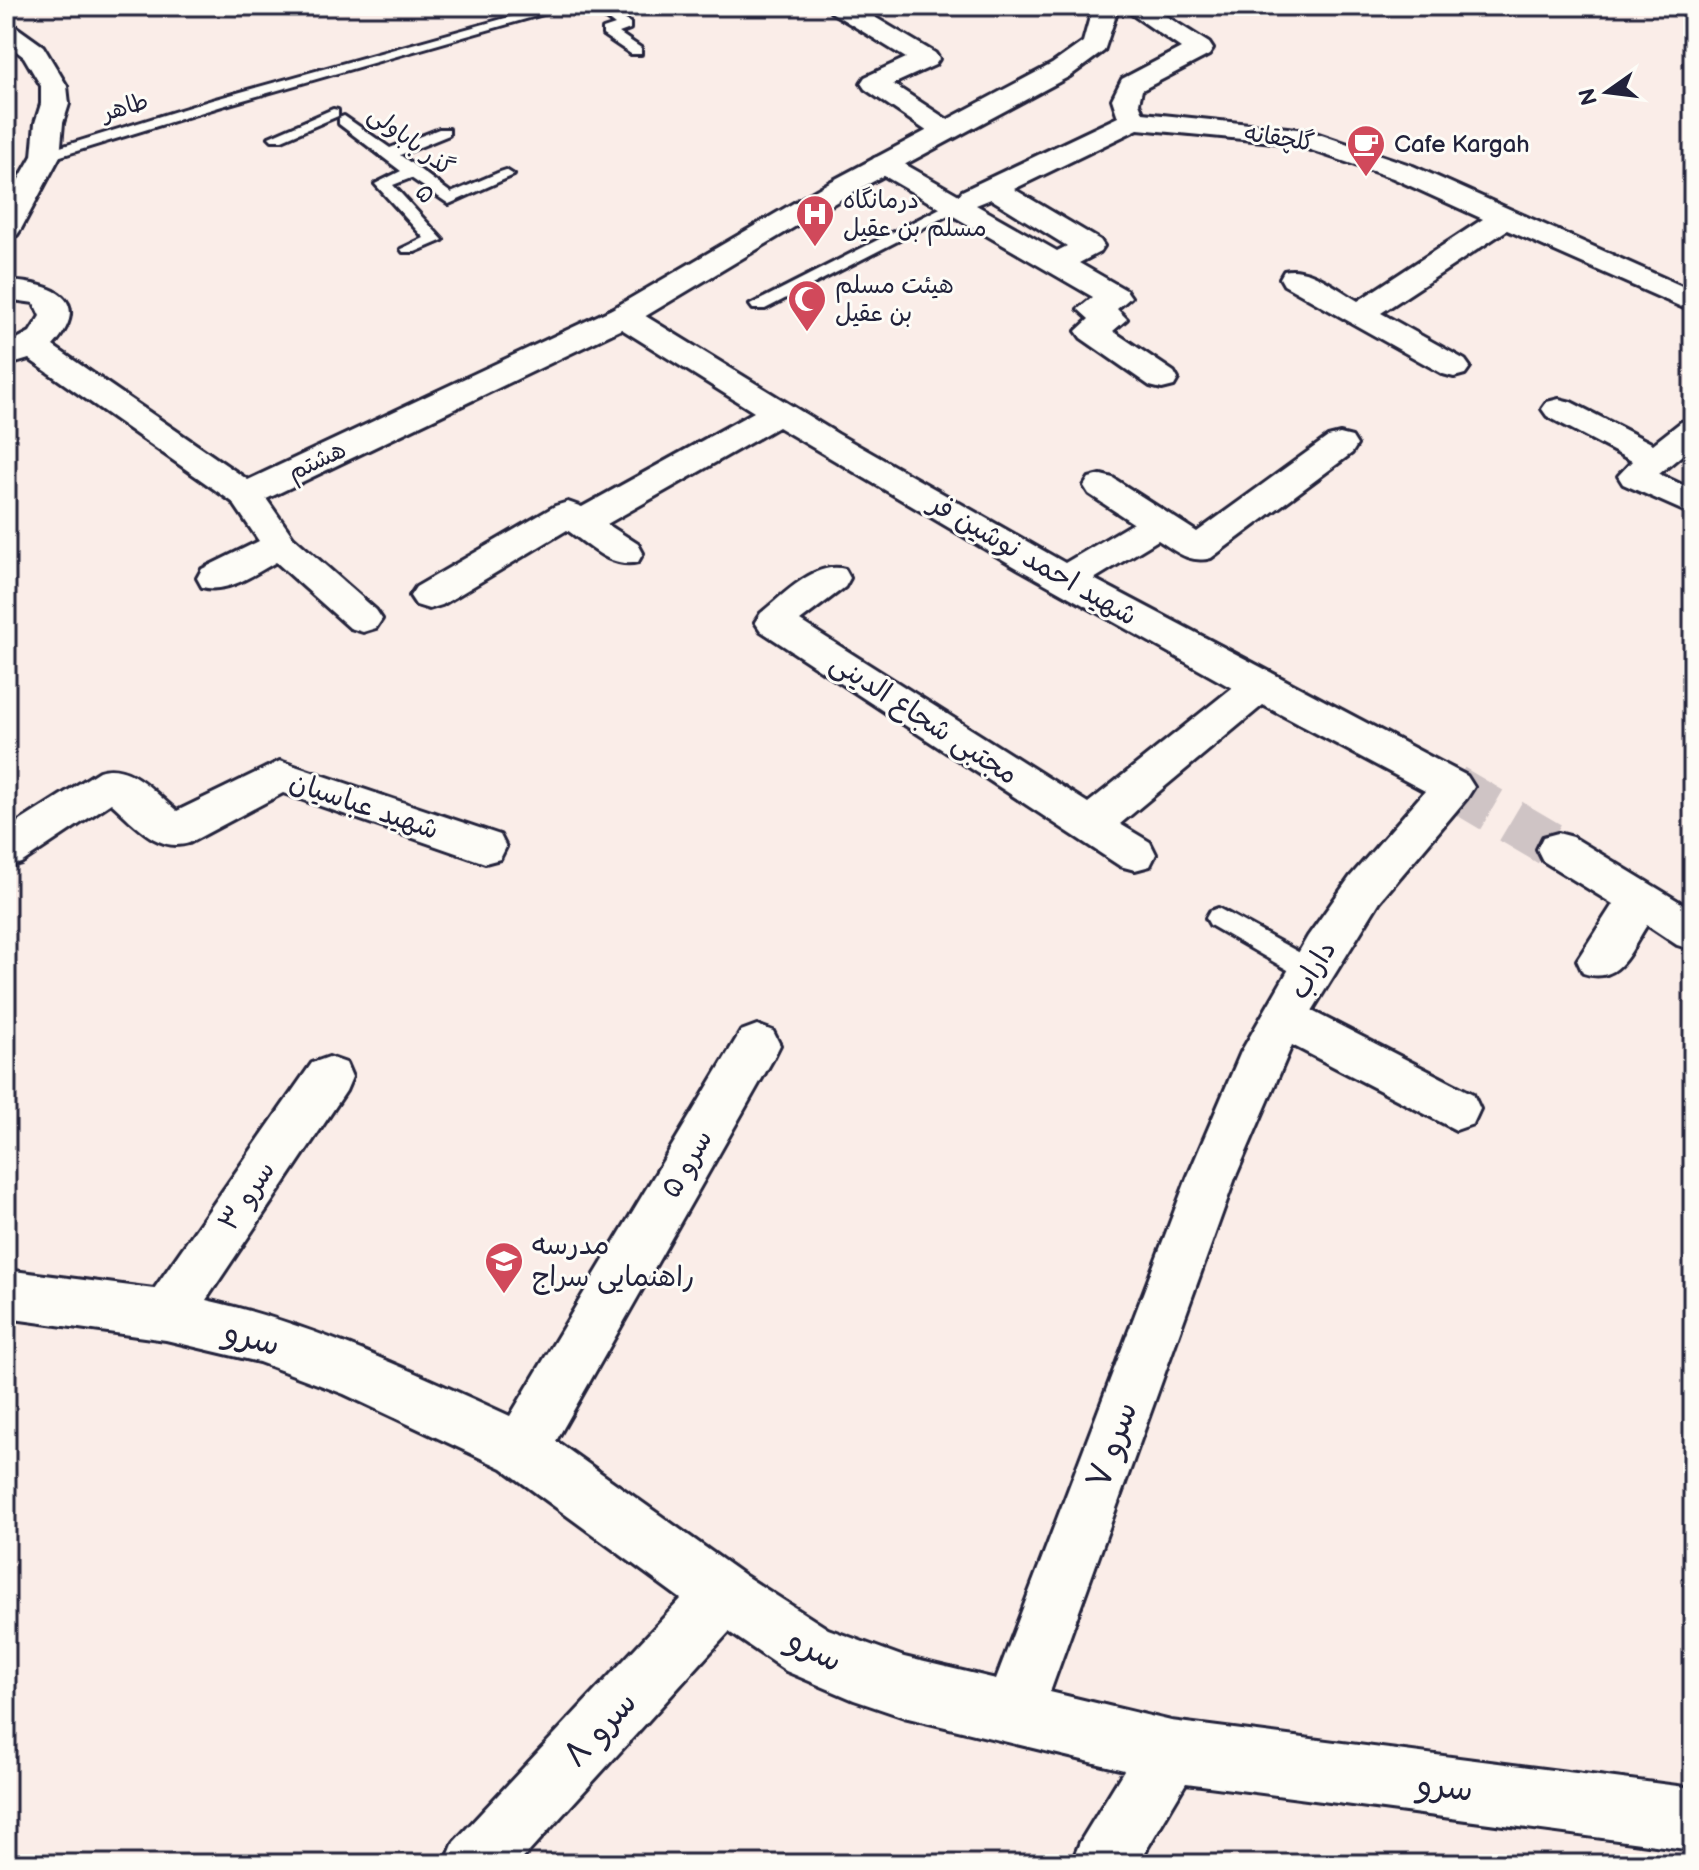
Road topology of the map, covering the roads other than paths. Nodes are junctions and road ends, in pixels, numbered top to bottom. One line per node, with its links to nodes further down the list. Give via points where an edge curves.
1 (564, 6): 13 (lane, طاهر)
2 (597, 6): 7 (lane, via 625,26 608,32)
3 (1106, 6): 9 (street, هشتم, via 1095,45 1079,58)
4 (1133, 6): 8 (street, via 1200,49 1131,85 1126,110)
5 (840, 7): 9 (street, via 926,59 874,83)
6 (6, 31): 13 (street, via 34,52 54,86)
7 (636, 51)
8 (1134, 120): 17 (street); 19 (street, گلچقانه, via 1297,136 1403,172)
9 (944, 130): 14 (street, هشتم)
10 (444, 132): 12 (lane)
11 (277, 137): 12 (lane, گذر باباولی, via 339,117)
12 (389, 154): 15 (lane, گذر باباولی)
13 (46, 156): 20 (street)
14 (884, 164): 18 (street); 28 (street, هشتم)
15 (412, 172): 16 (lane, گذر باباولی, via 449,199); 21 (lane, ۵, via 383,184 435,240)
16 (506, 175)
17 (992, 188): 18 (street); 22 (street, via 1089,246)
18 (956, 205): 22 (street); 26 (lane)
19 (1505, 218): 25 (street, گلچقانه); 27 (street)
20 (6, 229)
21 (409, 249)
22 (1057, 263): 31 (street, via 1115,297 1094,309 1111,319 1092,331)
23 (1295, 278): 27 (street)
24 (6, 290): 29 (street, via 39,294 55,306 51,330)
25 (1693, 303)
26 (759, 305)
27 (1359, 314): 30 (street)
28 (623, 316): 33 (street, شهید احمد نوشین فر); 38 (street, هشتم)
29 (19, 351): 38 (street)
30 (1454, 367)
31 (1162, 379)
32 (1559, 409): 36 (street)
33 (776, 414): 40 (street); 46 (street, شهید احمد نوشین فر)
34 (1693, 429): 36 (street)
35 (1340, 445): 41 (street, via 1198,549)
36 (1655, 459): 39 (street, via 1635,476)
37 (1101, 486): 41 (street)
38 (246, 495): 42 (street)
39 (1693, 504)
40 (581, 523): 43 (street); 47 (street, via 568,514)
41 (1159, 523): 46 (street)
42 (280, 545): 44 (street); 48 (street)
43 (625, 553)
44 (215, 578)
45 (832, 578): 51 (street, مجتبی شجاع الدینی, via 774,622)
46 (1067, 579): 49 (street, شهید احمد نوشین فر)
47 (429, 596)
48 (363, 619)
49 (1259, 687): 50 (street, شهید احمد نوشین فر); 51 (street)
50 (1453, 787): 60 (street, داراب, via 1365,889)
51 (1090, 825): 55 (street, مجتبی شجاع الدینی)
52 (485, 847): 54 (street, شهید عباسیان, via 280,776 174,832 113,782)
53 (1558, 849): 56 (street)
54 (6, 851)
55 (1135, 854)
56 (1641, 899): 58 (street); 59 (street)
57 (1218, 918): 60 (lane)
58 (1693, 932)
59 (1599, 960)
60 (1311, 971): 61 (street, داراب)
61 (1284, 1018): 64 (street); 65 (street, داراب, via 1264,1052)
62 (757, 1045): 68 (street, سرو ۵)
63 (329, 1077): 67 (street, سرو ۳)
64 (1456, 1109)
65 (1211, 1178): 70 (street, سرو ۷)
66 (6, 1294): 67 (street, سرو)
67 (166, 1315): 68 (street, سرو, via 259,1337 358,1374)
68 (521, 1449): 69 (street, سرو)
69 (724, 1595): 70 (street, سرو, via 807,1650 854,1671); 73 (street, سرو ۸)
70 (1013, 1712): 71 (street, سرو)
71 (1171, 1751): 72 (street, سرو); 74 (street)
72 (1693, 1819)
73 (476, 1864)
74 (1102, 1864)

